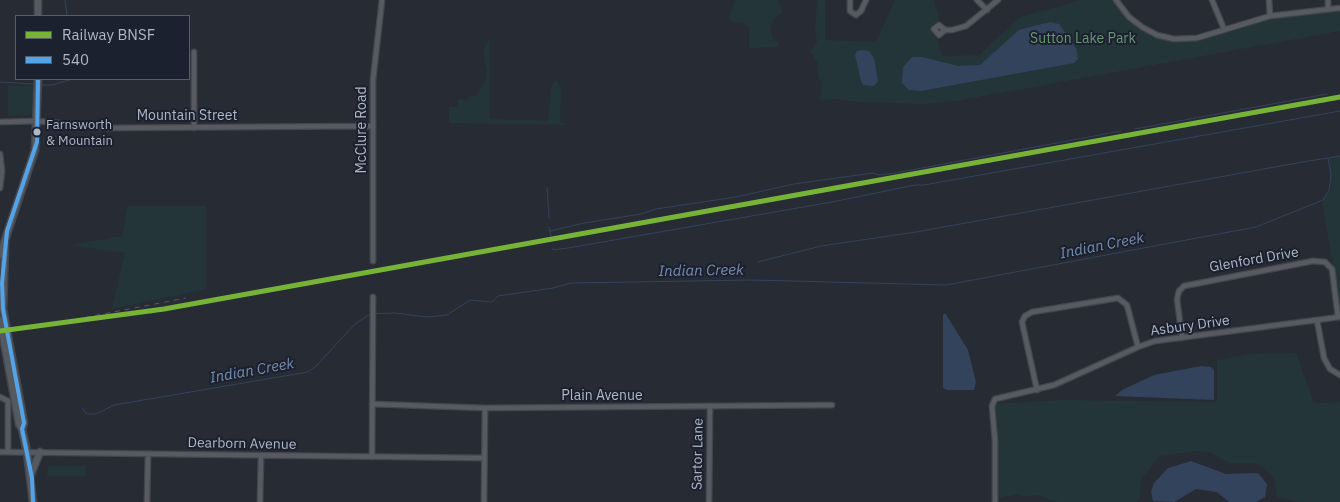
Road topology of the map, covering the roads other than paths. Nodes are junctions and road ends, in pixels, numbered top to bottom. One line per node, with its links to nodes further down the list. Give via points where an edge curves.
1 (38, 0): 14 (main road)
2 (382, 0): 22 (street, McClure Road, via 375,51)
3 (850, 0): 4 (street, via 850,11 856,15)
4 (866, 0)
5 (978, 0): 13 (street)
6 (998, 0): 13 (street)
7 (1116, 0): 16 (street, via 1135,22 1165,38 1189,39)
8 (1212, 0): 16 (street)
9 (1269, 0): 15 (street)
10 (1328, 0): 12 (street)
11 (1340, 8): 12 (street)
12 (1328, 9): 15 (street)
13 (987, 10): 17 (street, via 966,26)
14 (38, 15)
15 (1270, 16): 16 (street)
16 (1224, 29)
17 (944, 30)
18 (194, 52): 23 (street)
19 (38, 80): 20 (main road)
20 (37, 121): 21 (street, Mountain Street); 23 (street, Mountain Street, via 109,128); 26 (main road, via 33,157)
21 (0, 122)
22 (374, 126): 23 (street, Mountain Street); 28 (street, McClure Road)
23 (194, 128)
24 (0, 154): 25 (street)
25 (0, 188)
26 (4, 242): 27 (main road); 42 (main road, via 4,309)
27 (0, 254)
28 (373, 261)
29 (373, 297): 38 (street)
30 (1339, 317): 32 (street, Asbury Drive); 33 (street, Glenford Drive, via 1332,269 1325,262 1313,261 1184,286 1177,299)
31 (0, 320): 42 (main road)
32 (1317, 320): 33 (street, Asbury Drive); 35 (street, via 1324,358 1330,369)
33 (1182, 338): 34 (street, Asbury Drive)
34 (1138, 347): 36 (street, Asbury Drive, via 1069,380); 36 (street, via 1126,305 1118,298 1032,312 1025,316 1022,326)
35 (1340, 375)
36 (1036, 390): 57 (street, Asbury Drive, via 993,401)
37 (2, 397): 44 (street, via 8,401)
38 (372, 404): 41 (street, Plain Avenue); 49 (street)
39 (832, 405): 40 (street, Plain Avenue)
40 (710, 406): 41 (street, Plain Avenue); 56 (street, Sartor Lane)
41 (485, 408): 50 (street)
42 (19, 409): 45 (main road, via 19,424)
43 (0, 452): 44 (street, Dearborn Avenue)
44 (8, 452): 45 (street, Dearborn Avenue)
45 (27, 452): 46 (street, Dearborn Avenue); 51 (main road)
46 (40, 452): 47 (street, Dearborn Avenue); 51 (main road)
47 (148, 454): 48 (street, Dearborn Avenue); 53 (street)
48 (261, 455): 49 (street, Dearborn Avenue); 54 (street)
49 (372, 457): 50 (street, Dearborn Avenue)
50 (484, 458): 55 (street)
51 (31, 474): 52 (main road)
52 (33, 502)
53 (147, 502)
54 (260, 502)
55 (484, 502)
56 (709, 502)
57 (995, 502)

